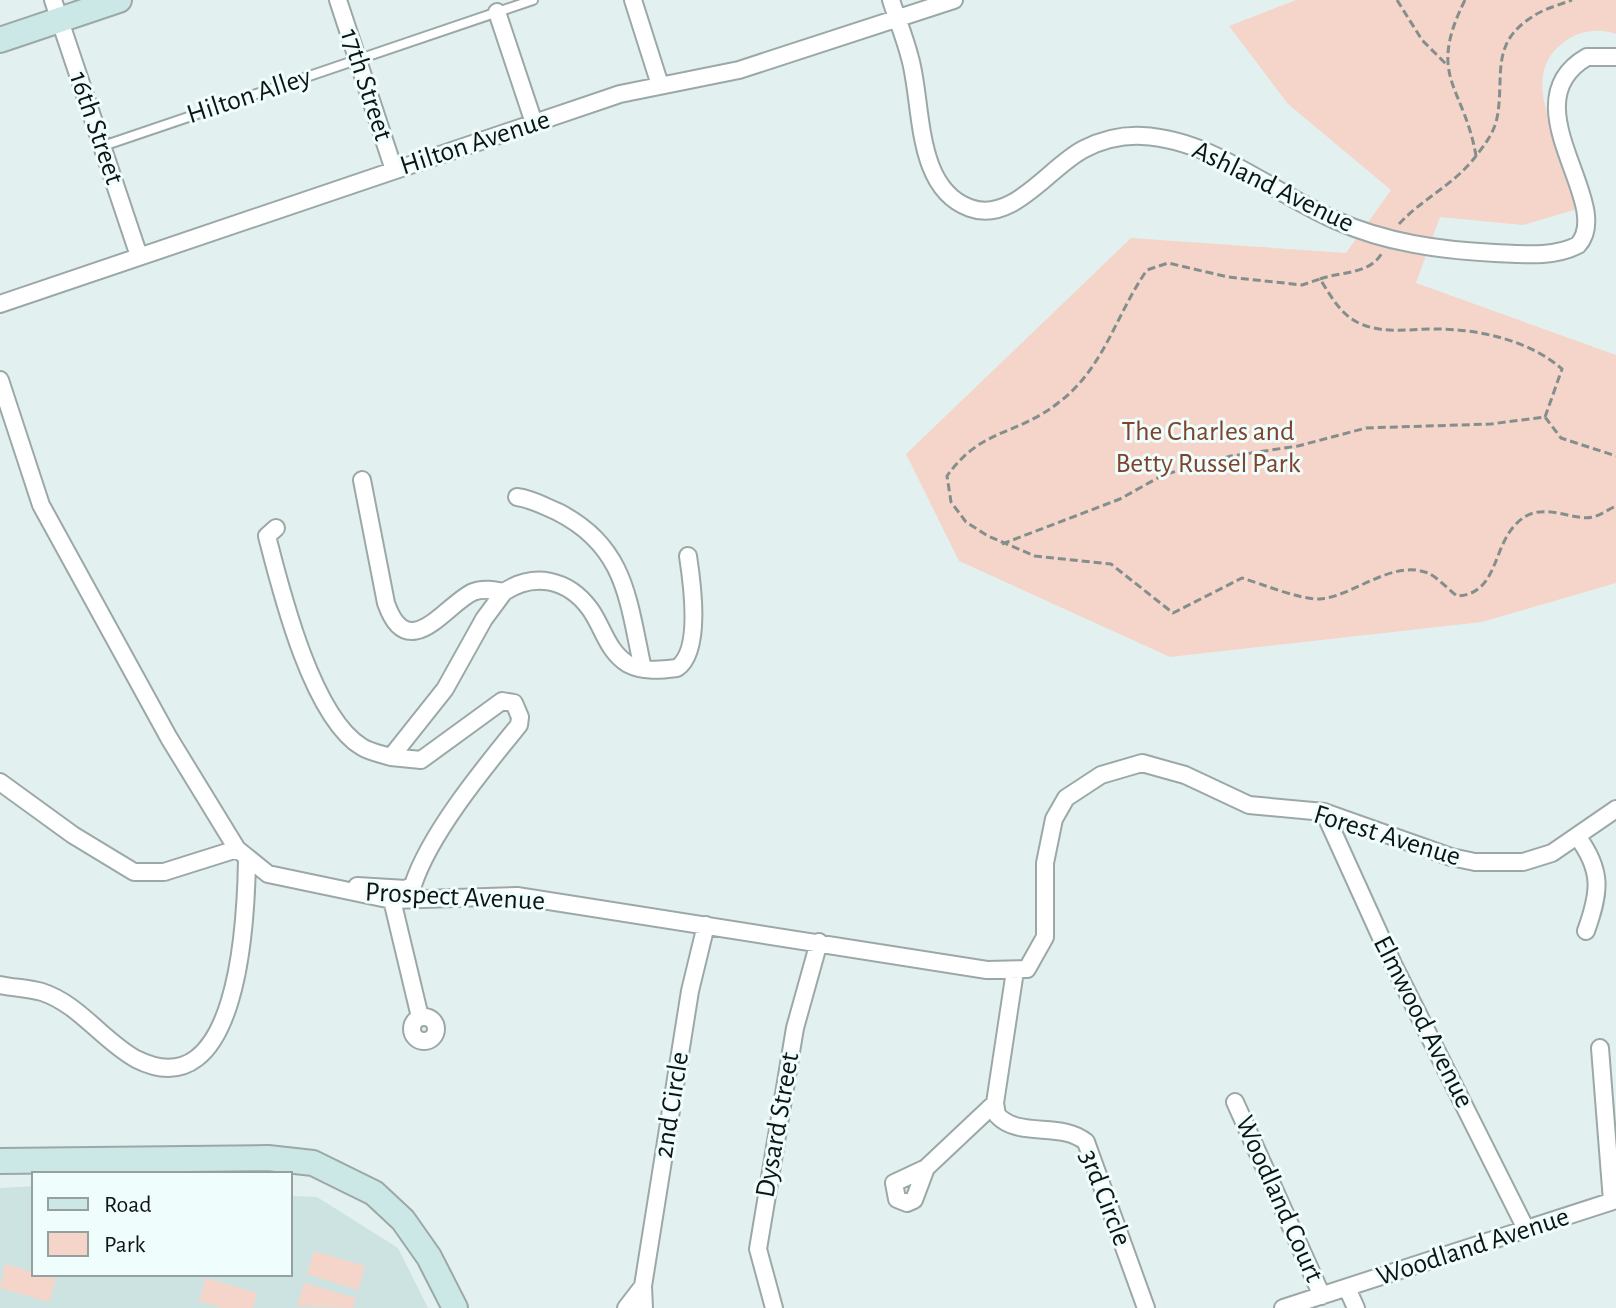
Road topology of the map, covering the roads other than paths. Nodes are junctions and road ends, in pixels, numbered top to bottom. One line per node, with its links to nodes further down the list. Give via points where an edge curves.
1 (119, 0): 7 (street)
2 (338, 0): 12 (street, 17th Street)
3 (533, 0): 8 (lane, Hilton Alley)
4 (633, 0): 13 (street)
5 (891, 0): 9 (street, Ashland Avenue)
6 (954, 0): 9 (street, Hilton Avenue)
7 (56, 10): 10 (street); 15 (street, 16th Street)
8 (497, 12): 12 (lane, Hilton Alley); 14 (street)
9 (897, 19): 13 (street, Hilton Avenue, via 739,70); 18 (street, Ashland Avenue, via 930,164 939,184 971,209 998,208 1017,200 1083,149 1130,136 1176,141 1335,220 1438,250 1556,252 1580,245)
10 (0, 40)
11 (1616, 57): 16 (street, via 1587,57 1568,73 1564,87 1567,119)
12 (357, 60): 15 (lane, Hilton Alley); 17 (street, 17th Street)
13 (660, 85): 14 (street, Hilton Avenue)
14 (534, 123): 17 (street, Hilton Avenue)
15 (102, 146): 19 (street, 16th Street)
16 (1588, 159)
17 (394, 170): 19 (street, Hilton Avenue)
18 (1605, 217)
19 (139, 256): 20 (street, Hilton Avenue)
20 (0, 304)
21 (2, 390): 33 (street, via 41,505 169,738)
22 (362, 480): 26 (street, via 394,621 407,628 430,627 472,592)
23 (517, 497): 27 (street, via 574,520 611,554 621,573)
24 (276, 528): 28 (street, via 267,536 277,575 333,719 358,745)
25 (688, 556): 27 (street, via 693,614 686,658 677,668)
26 (504, 592): 27 (street, via 522,582 559,583 579,596 617,654); 28 (street, via 445,689)
27 (643, 669)
28 (391, 757): 34 (street, via 421,760 502,701 514,703 520,717 419,866 413,885)
29 (0, 782): 33 (street, via 134,872 164,872)
30 (1616, 809): 32 (street, Forest Avenue)
31 (1324, 812): 32 (street, Forest Avenue, via 1475,862 1523,862 1552,853); 39 (street, Forest Avenue, via 1249,805 1185,775 1142,763 1101,775 1066,798 1054,819 1045,863 1045,937 1027,969); 48 (street, Elmwood Avenue, via 1393,964)
32 (1577, 836): 37 (street, via 1593,857 1598,897)
33 (242, 855): 34 (street, Prospect Avenue, via 268,874); 40 (street, via 243,934 226,1011 203,1056 187,1065 148,1064 64,1003 42,992)
34 (320, 887): 35 (street, Prospect Avenue)
35 (392, 900): 36 (street, Prospect Avenue, via 517,896); 41 (street)
36 (706, 925): 38 (street, Prospect Avenue); 49 (street, 2nd Circle, via 690,991)
37 (1586, 931)
38 (819, 942): 39 (street, Prospect Avenue); 55 (street, Dysard Street, via 795,1028 758,1249)
39 (1015, 971): 44 (street)
40 (0, 985)
41 (420, 1017)
42 (1600, 1048): 47 (street)
43 (1235, 1102): 51 (street, Woodland Court)
44 (995, 1103): 46 (street); 56 (street, 3rd Circle, via 997,1115 1008,1123 1070,1132 1086,1142)
45 (0, 1161): 52 (street, via 268,1158 313,1163 374,1193 403,1220)
46 (926, 1168)
47 (1614, 1200): 48 (street, Woodland Avenue)
48 (1526, 1229): 50 (street, Woodland Avenue)
49 (643, 1286): 53 (street, 2nd Circle); 54 (street, 2nd Circle)
50 (1347, 1288): 51 (street, Woodland Avenue); 58 (street)
51 (1322, 1296): 57 (street, Woodland Avenue)
52 (455, 1308)
53 (626, 1308)
54 (644, 1308)
55 (774, 1308)
56 (1146, 1308)
57 (1283, 1308)
58 (1356, 1308)

